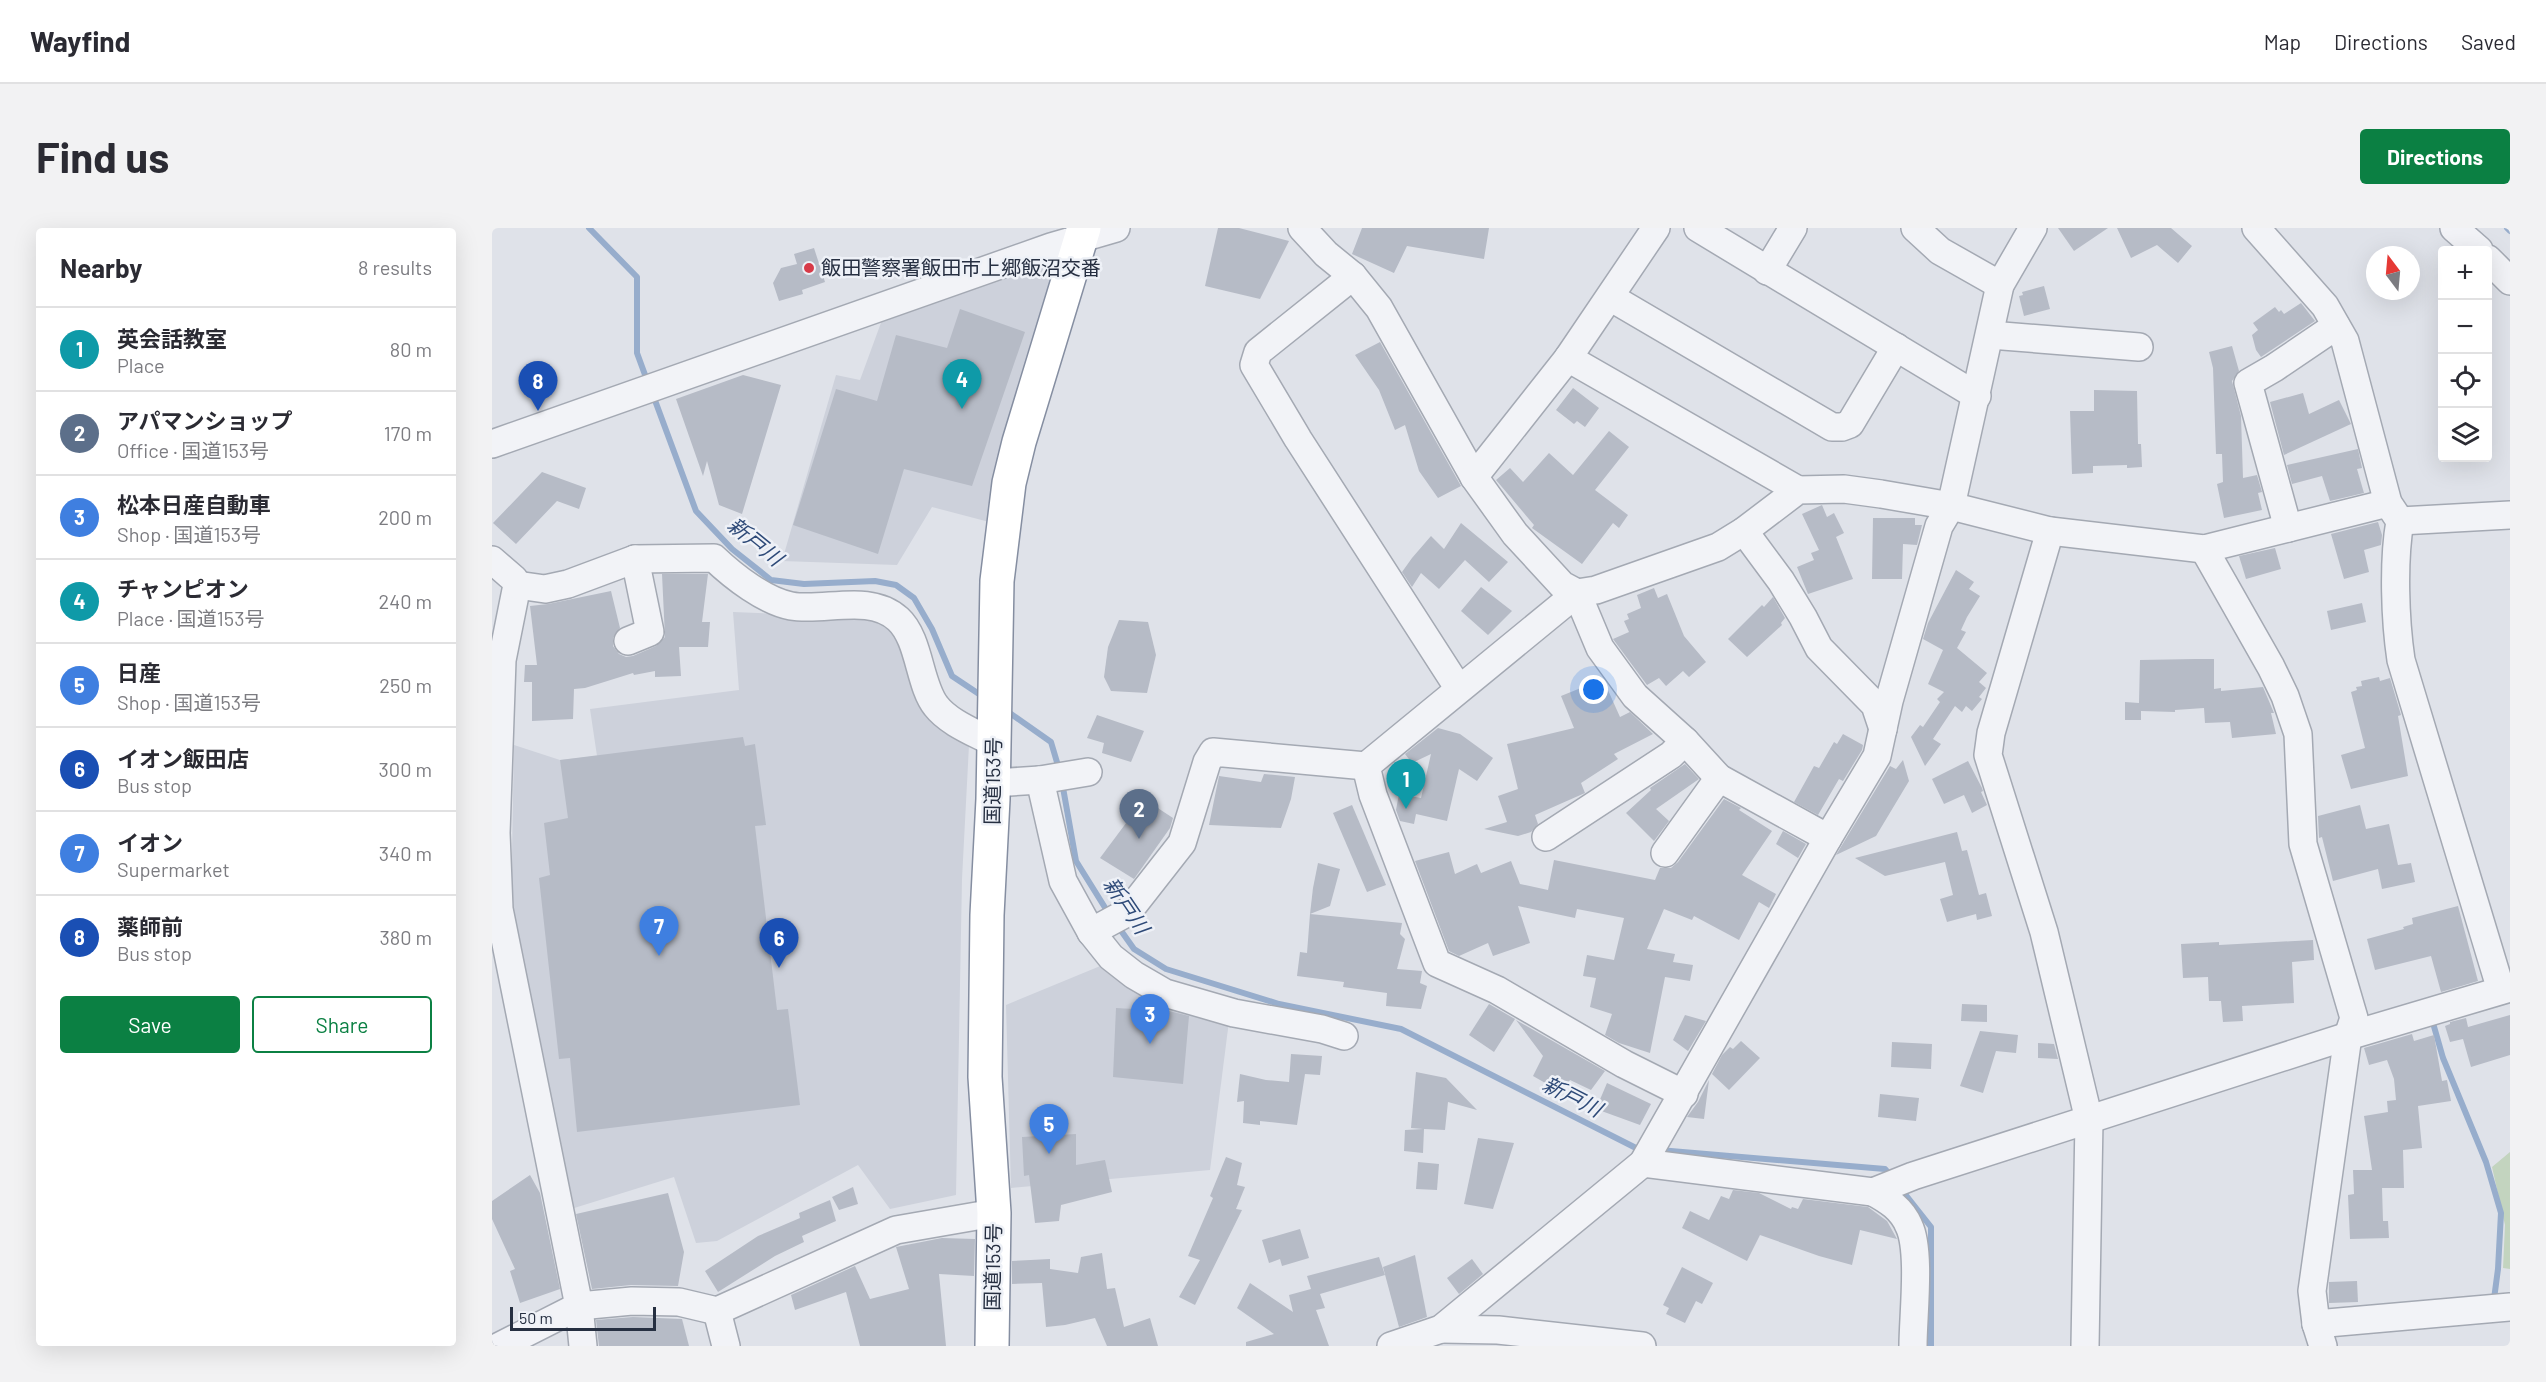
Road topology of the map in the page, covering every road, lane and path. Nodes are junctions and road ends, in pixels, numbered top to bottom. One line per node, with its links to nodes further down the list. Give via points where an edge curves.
1 (1116, 228): 10 (street)
2 (1302, 228): 14 (street)
3 (1656, 228): 17 (street)
4 (1698, 228): 13 (street)
5 (1793, 228): 13 (street)
6 (1915, 228): 16 (street, via 1940,251)
7 (2033, 228): 16 (street)
8 (2256, 228): 18 (street, via 2325,306)
9 (2454, 228): 11 (street)
10 (1082, 233): 24 (street); 41 (highway, 国道153号, via 1009,483 997,581)
11 (2474, 246)
12 (2492, 264): 15 (street)
13 (1767, 271): 21 (street)
14 (1353, 276): 25 (street, via 1380,308); 39 (street, via 1258,352 1254,365 1298,440)
15 (2510, 281)
16 (2000, 285): 19 (street)
17 (1610, 297): 21 (street, via 1832,428 1850,423); 22 (street)
18 (2336, 326): 28 (street, via 2345,341); 30 (street, via 2248,383)
19 (1990, 335): 20 (street); 23 (street)
20 (2139, 346)
21 (1896, 347): 23 (street)
22 (1568, 358): 25 (street); 26 (street)
23 (1977, 396): 27 (street)
24 (492, 444)
25 (1474, 477): 37 (street, via 1515,534 1562,585)
26 (1798, 490): 27 (street, via 1844,489); 31 (street)
27 (1951, 506): 32 (street); 40 (street, via 1940,526)
28 (2394, 512): 29 (street); 30 (street); 50 (street, via 2401,660)
29 (2510, 515)
30 (2288, 528): 33 (street)
31 (1744, 531): 37 (street, via 1718,547); 40 (street, via 1781,581 1818,648 1875,705)
32 (2050, 531): 33 (street); 54 (street, via 1988,755 2044,932)
33 (2204, 549): 52 (street, via 2271,667 2298,734 2303,844 2354,1018)
34 (635, 559): 36 (street, via 568,584 545,589); 38 (street, via 650,632); 41 (street, via 714,558 754,590 790,606 864,605 888,614 898,619 909,636 935,706 948,717)
35 (492, 560): 36 (street)
36 (517, 585): 58 (street, via 502,660 496,833 499,909)
37 (1577, 593): 39 (street); 42 (street, via 1600,648 1635,696)
38 (628, 641)
39 (1459, 688): 43 (street)
40 (1883, 729): 47 (street, via 1877,756)
41 (994, 735): 45 (highway, 国道153号)
42 (1684, 741): 44 (street); 46 (street, via 1671,754)
43 (1366, 766): 49 (street, via 1213,752 1182,843 1128,912); 53 (street, via 1370,787 1437,963 1497,990)
44 (1719, 778): 47 (street); 48 (street)
45 (993, 783): 49 (street, via 1062,777 1063,881); 57 (highway, 国道153号, via 985,1077)
46 (1546, 837)
47 (1828, 838): 53 (street)
48 (1665, 853)
49 (1097, 929): 51 (street, via 1111,957 1165,993 1234,1013)
50 (2506, 989): 52 (street)
51 (1344, 1036)
52 (2348, 1036): 54 (street); 62 (street, via 2312,1291)
53 (1684, 1094): 55 (street)
54 (2089, 1120): 56 (street); 70 (street)
55 (1644, 1161): 56 (street); 61 (street)
56 (1878, 1190): 69 (street, via 1897,1207 1910,1227 1915,1259)
57 (994, 1213): 60 (street, via 896,1230); 67 (highway, 国道153号)
58 (579, 1306): 60 (street, via 679,1302); 64 (street); 65 (street)
59 (2510, 1307): 62 (street)
60 (717, 1311): 66 (street)
61 (1441, 1329): 63 (street); 68 (street, via 1498,1330)
62 (2319, 1335)
63 (1398, 1345)
64 (500, 1346)
65 (583, 1346)
66 (726, 1346)
67 (992, 1346)
68 (1642, 1346)
69 (1913, 1346)
70 (2085, 1346)

